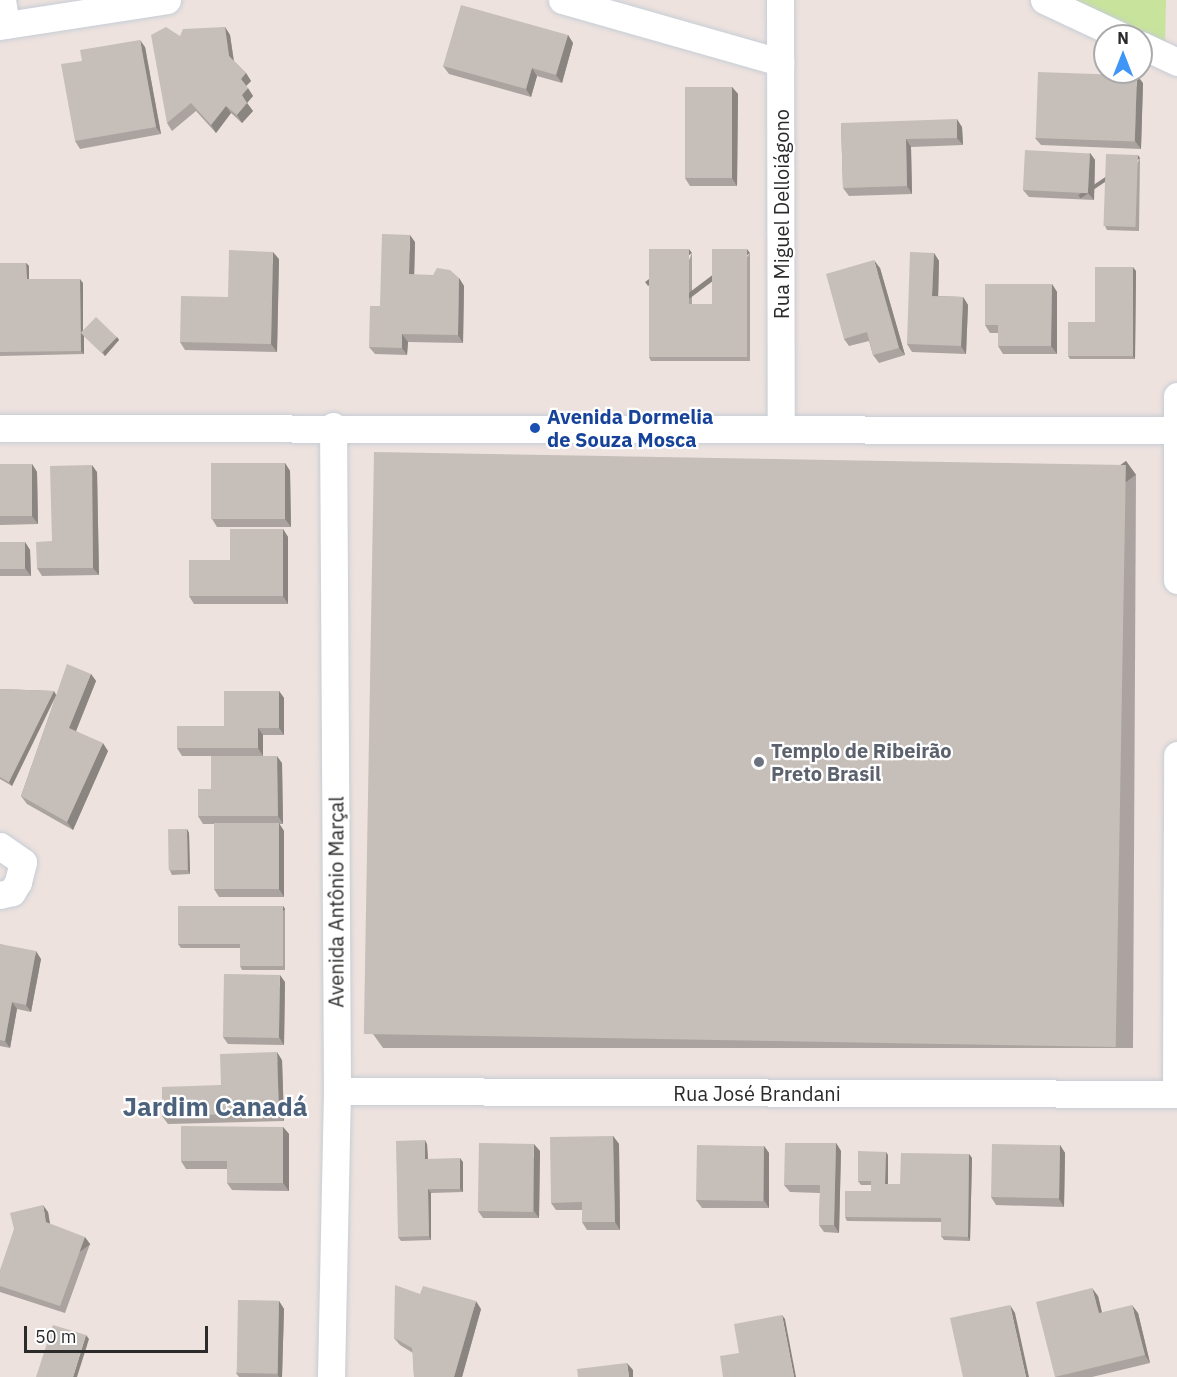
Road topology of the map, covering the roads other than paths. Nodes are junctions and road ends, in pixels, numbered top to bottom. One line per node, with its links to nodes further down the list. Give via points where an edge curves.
1 (167, 0): 5 (street)
2 (562, 0): 8 (street)
3 (780, 0): 8 (street, Rua Miguel Delloiágono)
4 (1044, 0): 6 (street)
5 (3, 17)
6 (1095, 24)
7 (1153, 51): 9 (street)
8 (780, 62): 12 (street, Rua Miguel Delloiágono)
9 (1177, 62)
10 (1177, 396): 14 (street)
11 (333, 426): 12 (street); 13 (street); 19 (street, Avenida Antônio Marçal)
12 (781, 427): 14 (street)
13 (0, 428)
14 (1177, 430): 15 (street)
15 (1177, 580)
16 (1177, 755): 20 (street)
17 (0, 846): 18 (street, via 23,862 23,871 12,892)
18 (0, 896)
19 (337, 1091): 20 (street, Rua José Brandani); 21 (street, Avenida Antônio Marçal)
20 (1176, 1094)
21 (331, 1377)

